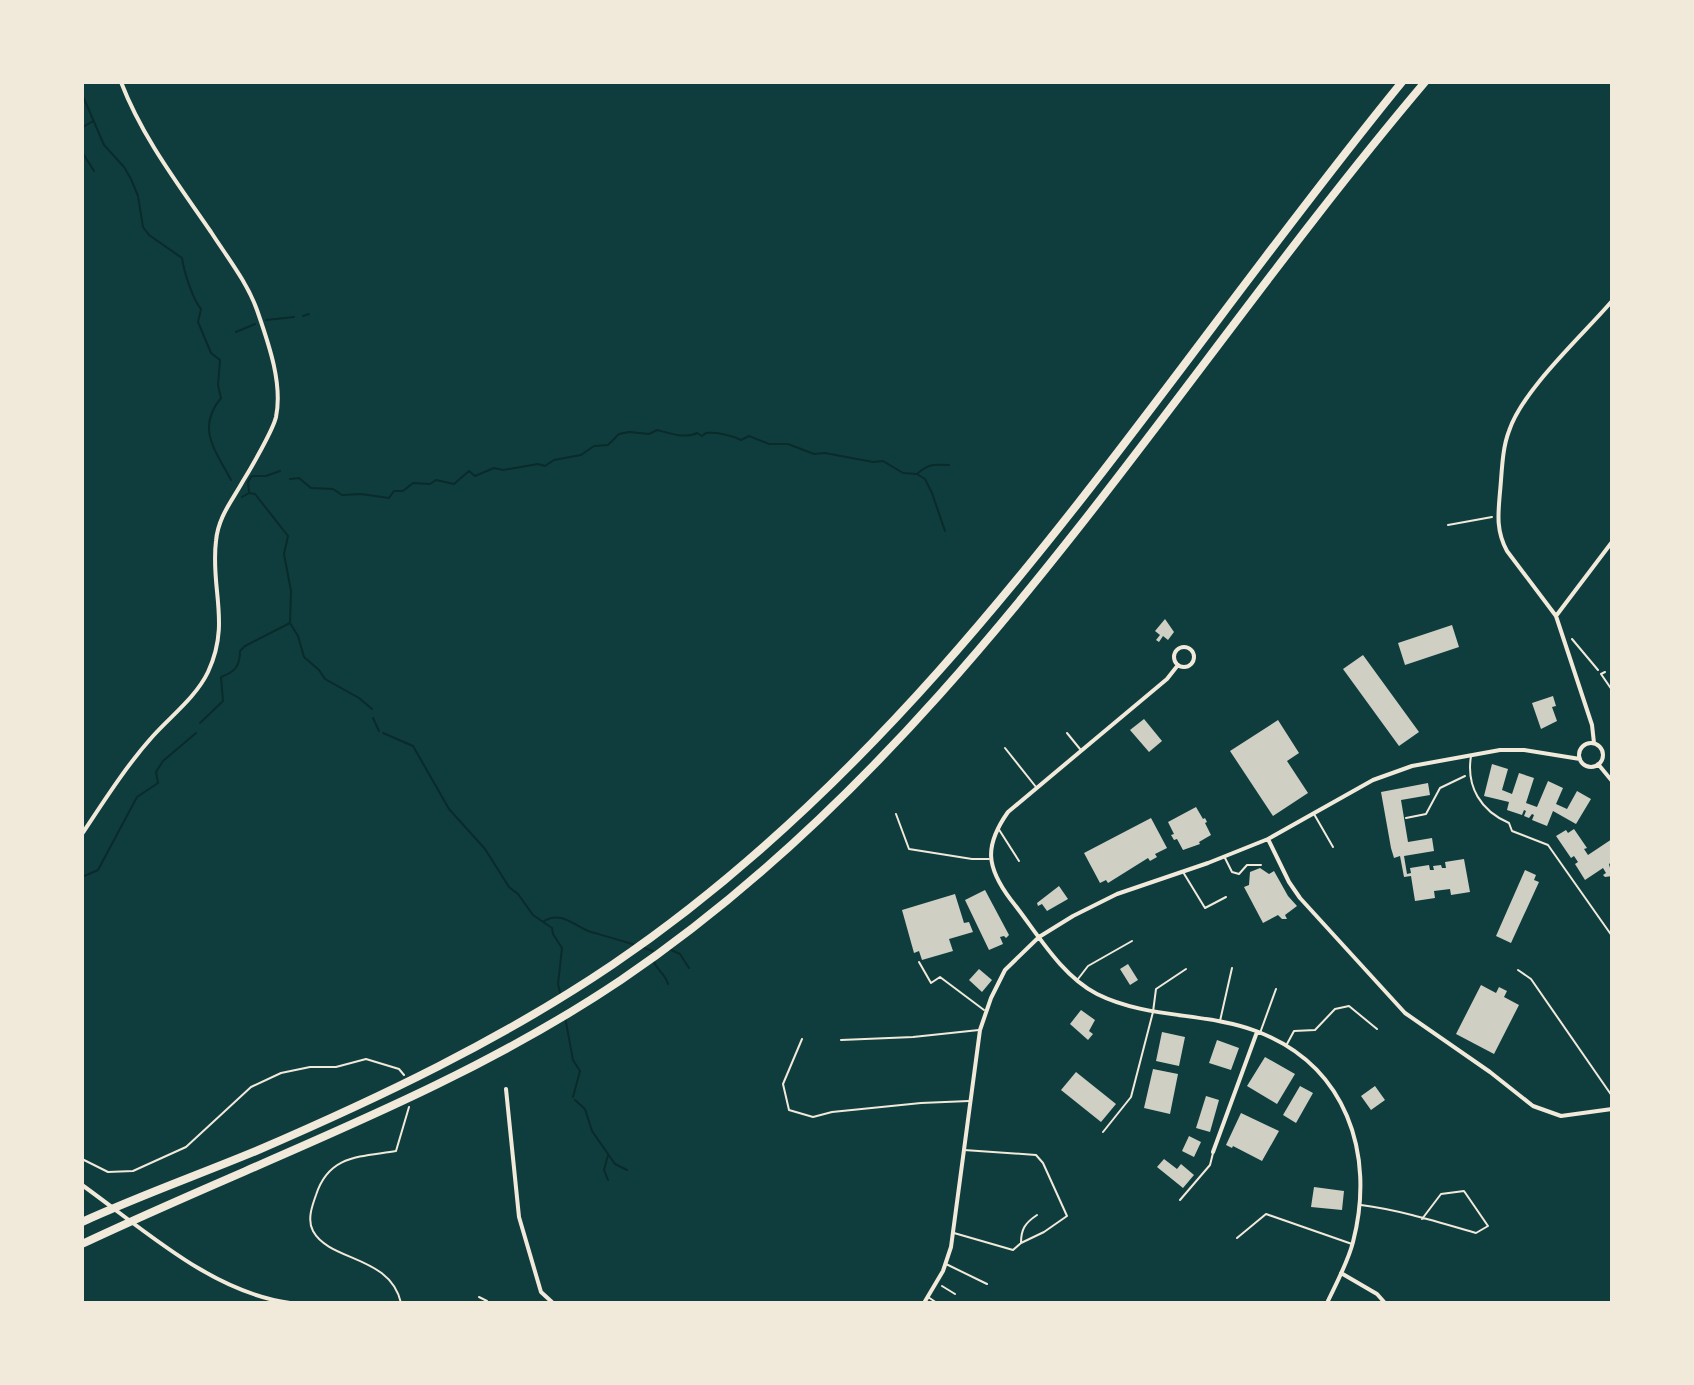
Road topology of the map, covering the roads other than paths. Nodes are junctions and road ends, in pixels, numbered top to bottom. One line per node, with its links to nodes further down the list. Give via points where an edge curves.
1 (121, 82): 22 (street, via 150,143 256,308 278,397 273,425 221,516 215,552 221,612 208,672 151,738)
2 (1402, 82): 61 (highway, via 988,615 814,803 699,902 526,1019 372,1099)
3 (1425, 82): 66 (highway, via 1336,188 1019,605 875,766 729,900 619,981 457,1076)
4 (1612, 301): 6 (street, via 1522,403 1509,431 1498,516 1501,540)
5 (1612, 542): 6 (street)
6 (1556, 616): 11 (street)
7 (1178, 665): 7 (street, via 1192,663 1190,649 1176,650); 13 (street)
8 (1603, 673): 9 (lane)
9 (1612, 690)
10 (1067, 733): 13 (lane)
11 (1594, 743): 15 (street, via 1582,748); 16 (street, via 1602,752)
12 (1005, 748): 18 (lane)
13 (1081, 750): 18 (street)
14 (1472, 753): 15 (street, via 1524,750); 19 (street, via 1381,777); 31 (lane, via 1470,775 1476,796 1512,831 1548,845)
15 (1580, 759): 16 (street, via 1588,766)
16 (1598, 764): 17 (street)
17 (1612, 781)
18 (1036, 788): 21 (street)
19 (1313, 812): 23 (street); 24 (lane)
20 (896, 814): 26 (lane, via 909,849)
21 (997, 827): 26 (street); 27 (lane)
22 (82, 834)
23 (1268, 839): 25 (street); 52 (street, via 1300,898 1405,1013 1543,1111 1577,1116)
24 (1333, 847)
25 (1225, 857): 28 (lane, via 1232,872 1239,874 1247,865); 29 (street)
26 (990, 859): 32 (street, via 1000,886)
27 (1019, 861)
28 (1261, 865)
29 (1182, 871): 30 (lane, via 1205,908); 32 (street, via 1117,894)
30 (1226, 897)
31 (1612, 936)
32 (1039, 937): 38 (street); 40 (street, via 1005,970)
33 (1132, 941): 38 (lane, via 1088,966)
34 (919, 962): 40 (lane, via 931,983 940,977)
35 (1232, 968): 42 (lane)
36 (1186, 969): 41 (lane, via 1156,989)
37 (1518, 970): 50 (lane, via 1531,979)
38 (1078, 980): 41 (street, via 1116,1002)
39 (1276, 989): 45 (lane)
40 (985, 1012): 44 (street)
41 (1153, 1012): 42 (street); 53 (lane, via 1131,1097)
42 (1220, 1022): 45 (street)
43 (1377, 1029): 48 (lane, via 1349,1006 1335,1009 1315,1030 1294,1031)
44 (980, 1030): 47 (lane); 51 (street)
45 (1258, 1032): 48 (street); 55 (street)
46 (802, 1039): 51 (lane, via 783,1084 789,1110 813,1117)
47 (841, 1040)
48 (1286, 1045): 58 (street, via 1325,1079 1346,1112 1359,1155)
49 (506, 1089): 73 (street, via 519,1217 541,1292)
50 (1612, 1096)
51 (971, 1101): 54 (street)
52 (1612, 1109)
53 (1103, 1132)
54 (964, 1150): 62 (street); 64 (lane, via 1036,1155 1043,1163 1067,1216)
55 (1213, 1152): 57 (lane, via 1210,1165)
56 (82, 1185): 71 (street, via 214,1277)
57 (1180, 1200)
58 (1360, 1205): 60 (lane); 65 (street)
59 (1037, 1215): 64 (lane, via 1021,1231)
60 (1422, 1219): 60 (lane, via 1476,1233 1488,1226 1464,1191 1441,1194)
61 (83, 1221)
62 (953, 1232): 64 (lane, via 1010,1249); 67 (street)
63 (1237, 1238): 65 (lane, via 1266,1214)
64 (1021, 1243)
65 (1353, 1244): 68 (street)
66 (82, 1245)
67 (946, 1264): 69 (lane); 70 (street)
68 (1341, 1273): 76 (street); 77 (street)
69 (987, 1284)
70 (928, 1296): 74 (street); 75 (lane)
71 (264, 1301): 72 (street)
72 (290, 1303)
73 (553, 1303)
74 (924, 1303)
75 (937, 1303)
76 (1327, 1303)
77 (1385, 1303)

